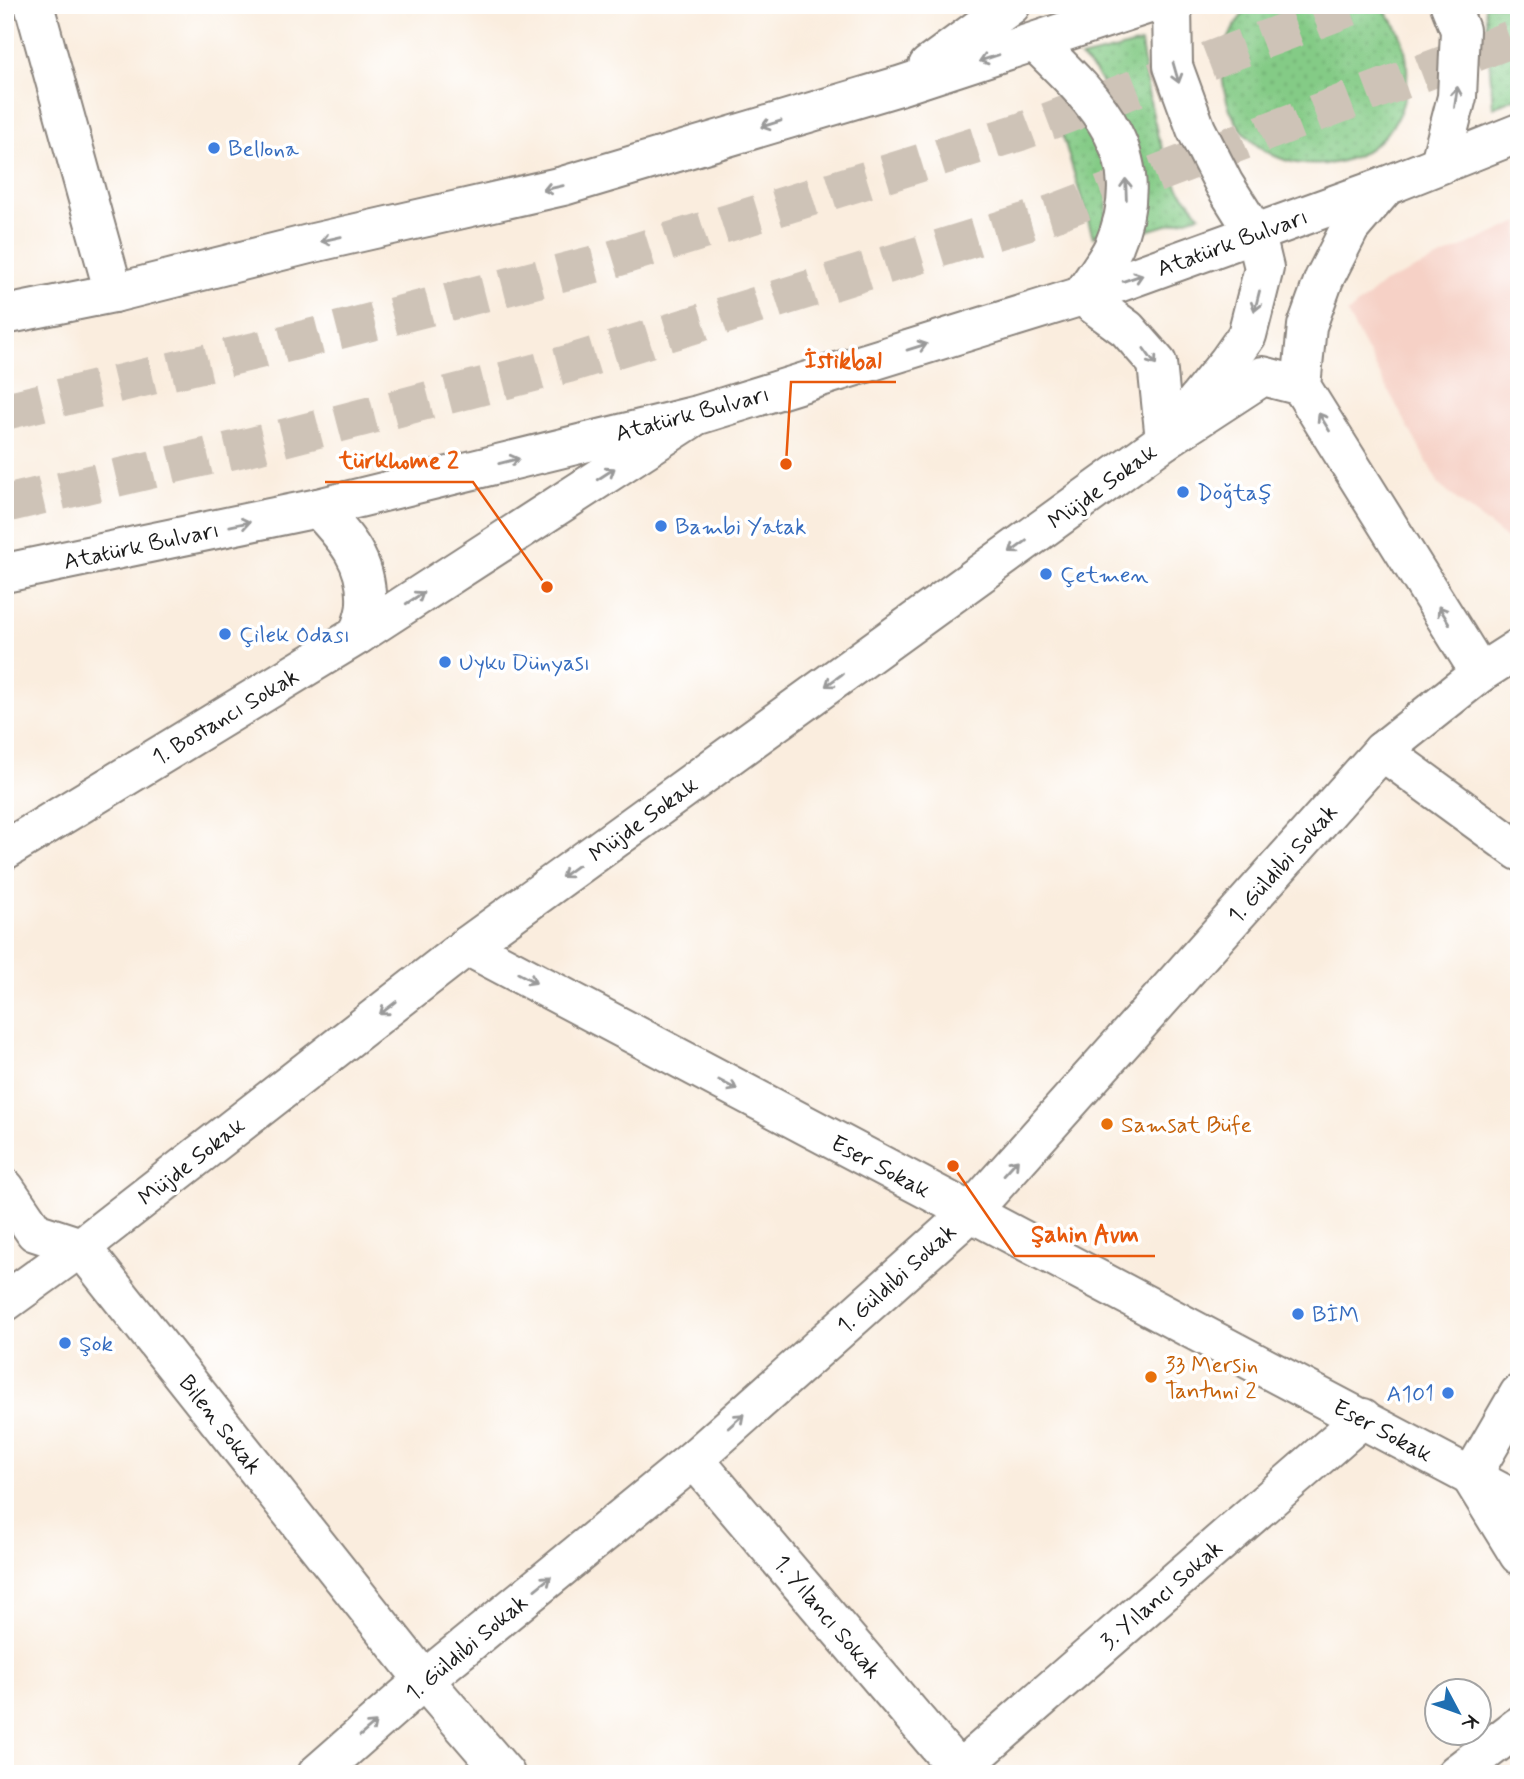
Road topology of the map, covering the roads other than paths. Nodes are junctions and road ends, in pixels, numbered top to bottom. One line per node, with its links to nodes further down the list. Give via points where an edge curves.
1 (34, 5): 12 (main road)
2 (1011, 5): 7 (main road)
3 (1146, 5): 6 (main road)
4 (1172, 5): 11 (main road, one-way to 11, via 1173,66 1196,129)
5 (1450, 5): 9 (main road, one-way to 5, via 1457,97 1460,30)
6 (1037, 43): 7 (main road, one-way to 7); 13 (main road, one-way to 6, via 1114,247 1127,200 1125,159 1108,123 1082,88)
7 (899, 86): 12 (main road, one-way to 12, via 562,186)
8 (1519, 133): 9 (main road, Atatürk Bulvarı)
9 (1440, 163): 10 (main road, Atatürk Bulvarı)
10 (1386, 186): 11 (main road, Atatürk Bulvarı); 15 (main road, via 1350,228 1324,279 1307,326)
11 (1256, 234): 13 (main road, Atatürk Bulvarı, one-way to 11); 17 (main road, one-way to 17, via 1265,268 1247,335)
12 (114, 293): 14 (main road)
13 (1082, 296): 16 (main road, Atatürk Bulvarı, one-way to 13); 17 (main road, one-way to 17, via 1127,329 1157,363)
14 (5, 315)
15 (1301, 386): 17 (main road, Müjde Sokak, via 1263,376); 22 (main road, one-way to 15)
16 (698, 415): 18 (main road, Atatürk Bulvarı, one-way to 16); 20 (main road, 1. Bostancı Sokak, one-way to 16)
17 (1165, 440): 26 (main road, Müjde Sokak, one-way to 26)
18 (318, 508): 19 (main road, Atatürk Bulvarı, one-way to 18); 20 (main road, via 343,535 362,566 366,604)
19 (5, 573)
20 (358, 635): 24 (main road, 1. Bostancı Sokak)
21 (1519, 648): 22 (main road, 1. Güldibi Sokak)
22 (1480, 673): 23 (main road, 1. Güldibi Sokak)
23 (1382, 751): 25 (main road); 28 (main road, 1. Güldibi Sokak, one-way to 23)
24 (5, 850)
25 (1519, 850)
26 (467, 946): 28 (main road, Eser Sokak, one-way to 28); 29 (main road, Müjde Sokak, one-way to 29)
27 (5, 1188): 29 (main road, via 35,1232)
28 (970, 1213): 32 (main road, Eser Sokak); 33 (main road, 1. Güldibi Sokak, one-way to 28)
29 (81, 1247): 30 (main road, Müjde Sokak); 37 (main road, Bilen Sokak)
30 (5, 1302)
31 (1519, 1394): 34 (main road)
32 (1363, 1418): 34 (main road, Eser Sokak); 39 (main road, 3. Yılancı Sokak)
33 (694, 1459): 37 (main road, 1. Güldibi Sokak, one-way to 33); 39 (main road, 1. Yılancı Sokak)
34 (1471, 1478): 35 (main road, Eser Sokak); 36 (main road)
35 (1519, 1502)
36 (1519, 1555)
37 (424, 1681): 40 (main road, 1. Güldibi Sokak, one-way to 37); 41 (main road, Bilen Sokak)
38 (1519, 1726): 42 (main road)
39 (960, 1772)
40 (317, 1774)
41 (505, 1774)
42 (1456, 1774)

